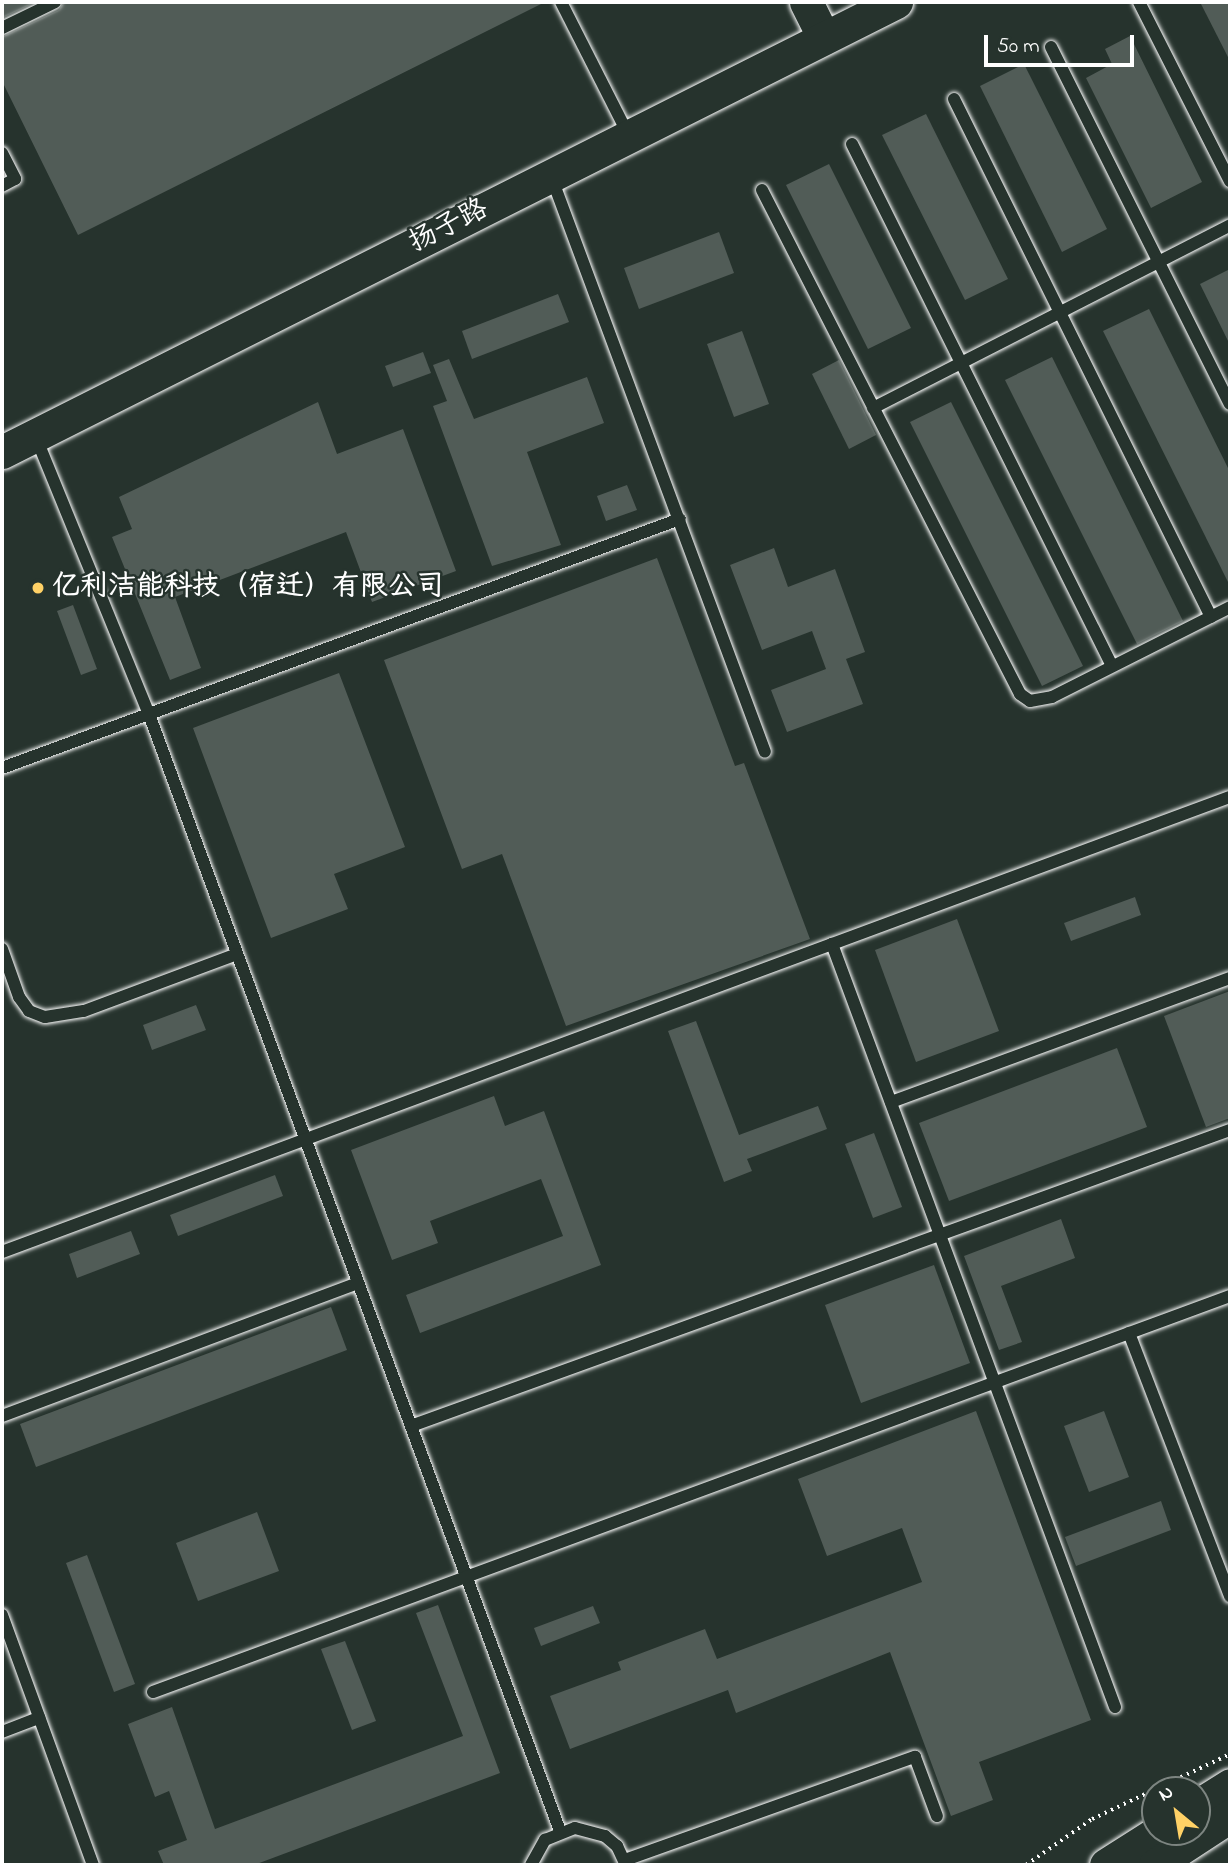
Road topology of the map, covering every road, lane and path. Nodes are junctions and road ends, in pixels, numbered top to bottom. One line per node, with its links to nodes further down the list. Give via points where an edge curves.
1 (55, 2): 6 (lane)
2 (561, 2): 10 (lane)
3 (806, 2): 7 (street)
4 (896, 2): 7 (street, 扬子路)
5 (1139, 2): 14 (lane)
6 (2, 28)
7 (824, 38): 10 (street, 扬子路)
8 (1051, 47): 18 (lane)
9 (954, 99): 19 (lane)
10 (629, 136): 13 (street, 扬子路)
11 (852, 144): 20 (lane)
12 (2, 152): 15 (lane, via 15,179)
13 (551, 175): 23 (street, 扬子路); 25 (lane)
14 (1230, 181)
15 (2, 186)
16 (762, 190): 22 (lane)
17 (1230, 225): 18 (lane)
18 (1159, 261): 19 (lane); 21 (lane)
19 (1059, 312): 20 (lane); 27 (lane)
20 (961, 362): 22 (lane); 28 (lane)
21 (1230, 404)
22 (873, 408): 28 (lane, via 1020,694 1041,701)
23 (35, 435): 24 (street, 扬子路); 29 (lane)
24 (2, 452)
25 (680, 519): 29 (lane); 30 (lane)
26 (1230, 607): 27 (lane)
27 (1211, 617): 28 (lane)
28 (1112, 666)
29 (149, 715): 31 (lane); 35 (lane)
30 (765, 752)
31 (2, 768)
32 (1230, 797): 33 (lane)
33 (832, 944): 37 (lane); 39 (lane)
34 (2, 949): 35 (lane, via 19,996 29,1011 45,1017 84,1010)
35 (237, 954): 39 (lane)
36 (1230, 978): 37 (lane)
37 (891, 1102): 40 (lane)
38 (1230, 1130): 40 (lane)
39 (305, 1140): 41 (lane); 42 (lane)
40 (940, 1235): 45 (lane); 47 (lane)
41 (2, 1252)
42 (358, 1283): 46 (lane); 47 (lane)
43 (1230, 1296): 44 (lane)
44 (1129, 1333): 45 (lane); 49 (lane)
45 (994, 1383): 48 (lane); 52 (lane)
46 (2, 1416)
47 (411, 1426): 48 (lane)
48 (466, 1577): 51 (lane); 60 (lane)
49 (1230, 1595)
50 (2, 1615): 53 (lane)
51 (153, 1692)
52 (1115, 1707)
53 (39, 1718): 54 (lane); 63 (lane)
54 (2, 1732)
55 (1230, 1754): 65 (path, via 1092,1819)
56 (1230, 1785): 57 (street)
57 (1211, 1797)
58 (937, 1816): 62 (lane, via 915,1757)
59 (1230, 1816): 67 (street)
60 (560, 1832): 62 (lane, via 575,1828 598,1833 617,1846); 64 (lane, via 545,1840)
61 (1141, 1842): 66 (street)
62 (625, 1863)
63 (93, 1865)
64 (531, 1865)
65 (1026, 1865)
66 (1106, 1865)
67 (1155, 1865)

